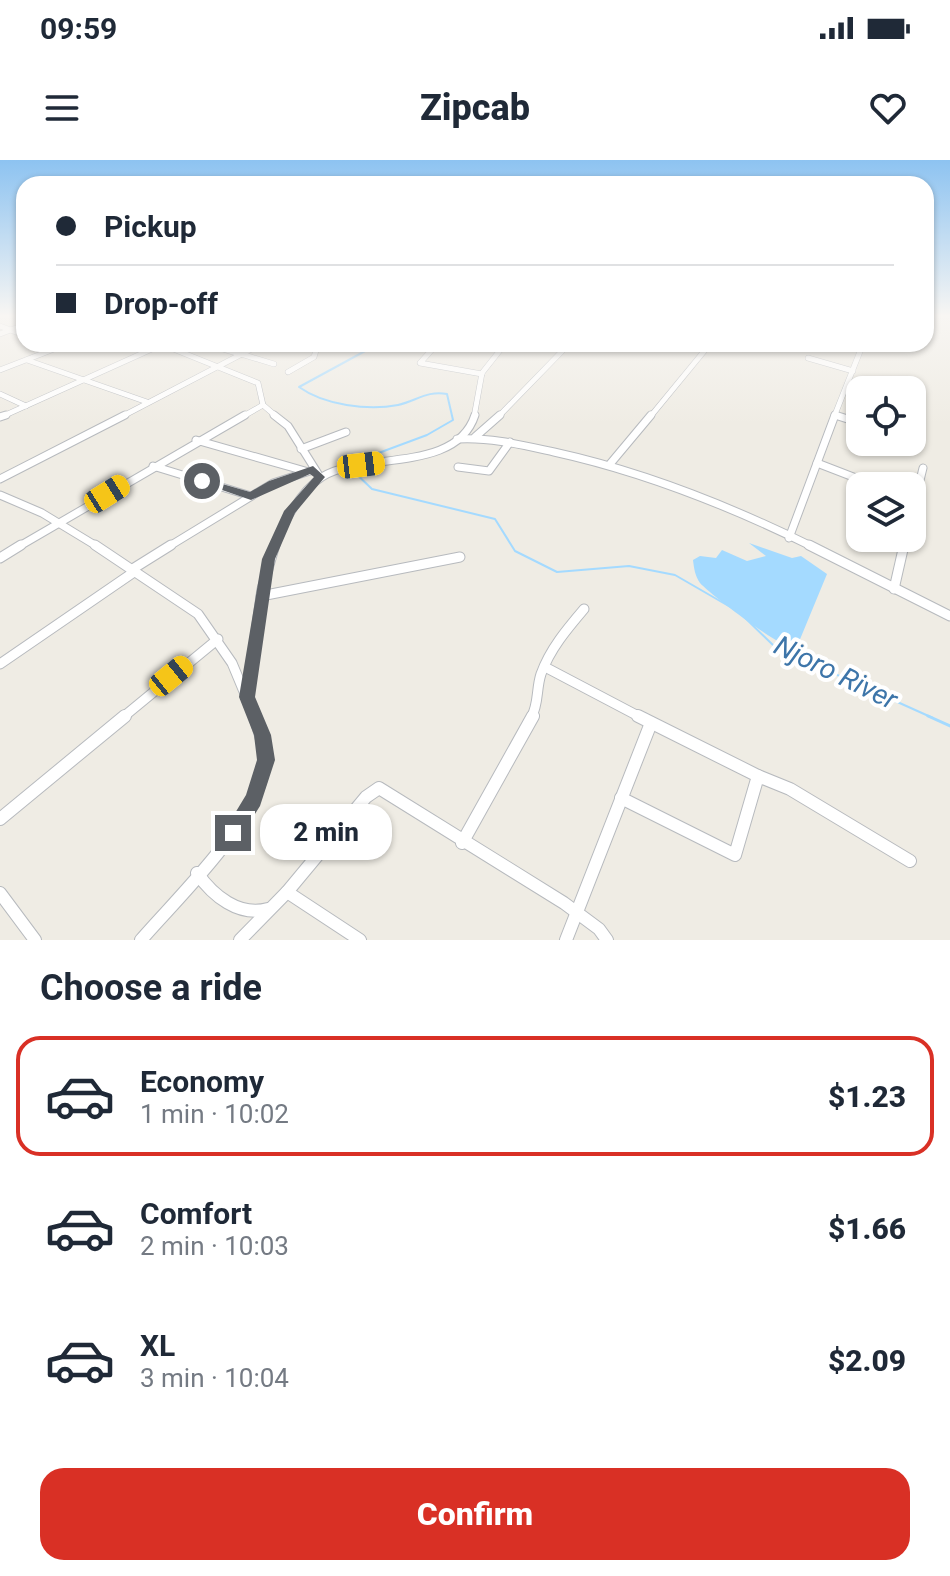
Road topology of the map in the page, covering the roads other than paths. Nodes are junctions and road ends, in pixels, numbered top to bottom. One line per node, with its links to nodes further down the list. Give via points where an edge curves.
1 (47, 352): 14 (street)
2 (145, 352): 21 (street)
3 (180, 352): 16 (street)
4 (234, 352): 12 (street)
5 (244, 352): 12 (street)
6 (316, 352): 19 (street)
7 (430, 352): 20 (street, via 420,363)
8 (499, 352): 20 (street)
9 (562, 352): 30 (street)
10 (703, 352): 36 (street)
11 (860, 352): 18 (street)
12 (241, 354): 15 (street); 16 (street)
13 (808, 358): 18 (street)
14 (27, 360): 17 (street); 21 (street)
15 (274, 364)
16 (214, 367): 23 (street); 24 (street, via 258,383)
17 (0, 370)
18 (853, 371): 26 (street)
19 (288, 372)
20 (482, 374): 31 (street, via 477,416)
21 (85, 380): 23 (street); 25 (street)
22 (0, 394): 25 (street)
23 (147, 402): 43 (street)
24 (263, 405): 32 (street); 34 (street, via 288,426)
25 (26, 406): 27 (street)
26 (835, 415): 28 (street); 35 (street)
27 (0, 417)
28 (846, 419)
29 (346, 432): 34 (street)
30 (475, 437): 31 (street); 33 (street)
31 (457, 439): 41 (street, via 410,458)
32 (196, 440): 37 (street); 41 (street)
33 (510, 442): 36 (street); 38 (street, via 489,471)
34 (301, 449): 41 (street)
35 (817, 463): 42 (street); 47 (street)
36 (610, 464): 47 (street, via 691,489)
37 (153, 466): 45 (street); 46 (street)
38 (458, 467)
39 (923, 468): 40 (street)
40 (922, 472)
41 (313, 473): 45 (street, via 273,483); 53 (street, via 268,559)
42 (846, 474)
43 (0, 479)
44 (0, 495): 46 (street)
45 (251, 496): 51 (street)
46 (61, 523): 50 (street); 51 (street)
47 (789, 538): 52 (street)
48 (903, 552): 52 (street)
49 (460, 557): 53 (street)
50 (0, 558)
51 (133, 571): 56 (street, via 199,614); 57 (street)
52 (894, 589): 55 (street)
53 (261, 596): 59 (street)
54 (584, 609): 58 (street, via 560,637)
55 (950, 616)
56 (218, 639): 59 (street); 63 (street)
57 (0, 664)
58 (545, 667): 60 (street); 64 (street, via 536,710)
59 (247, 697): 66 (street, via 263,735 264,769 249,808)
60 (651, 723): 61 (street); 62 (street)
61 (758, 776): 62 (street, via 735,855); 65 (street, via 790,789)
62 (621, 798): 70 (street)
63 (0, 819)
64 (462, 843): 67 (street, via 379,788); 70 (street)
65 (910, 861)
66 (197, 873): 69 (street, via 204,886 242,907 260,913); 72 (street)
67 (287, 892): 69 (street); 74 (street)
68 (0, 893): 71 (street)
69 (271, 906): 73 (street)
70 (578, 913): 75 (street); 76 (street)
71 (35, 940)
72 (141, 940)
73 (240, 940)
74 (360, 940)
75 (566, 940)
76 (607, 940)

